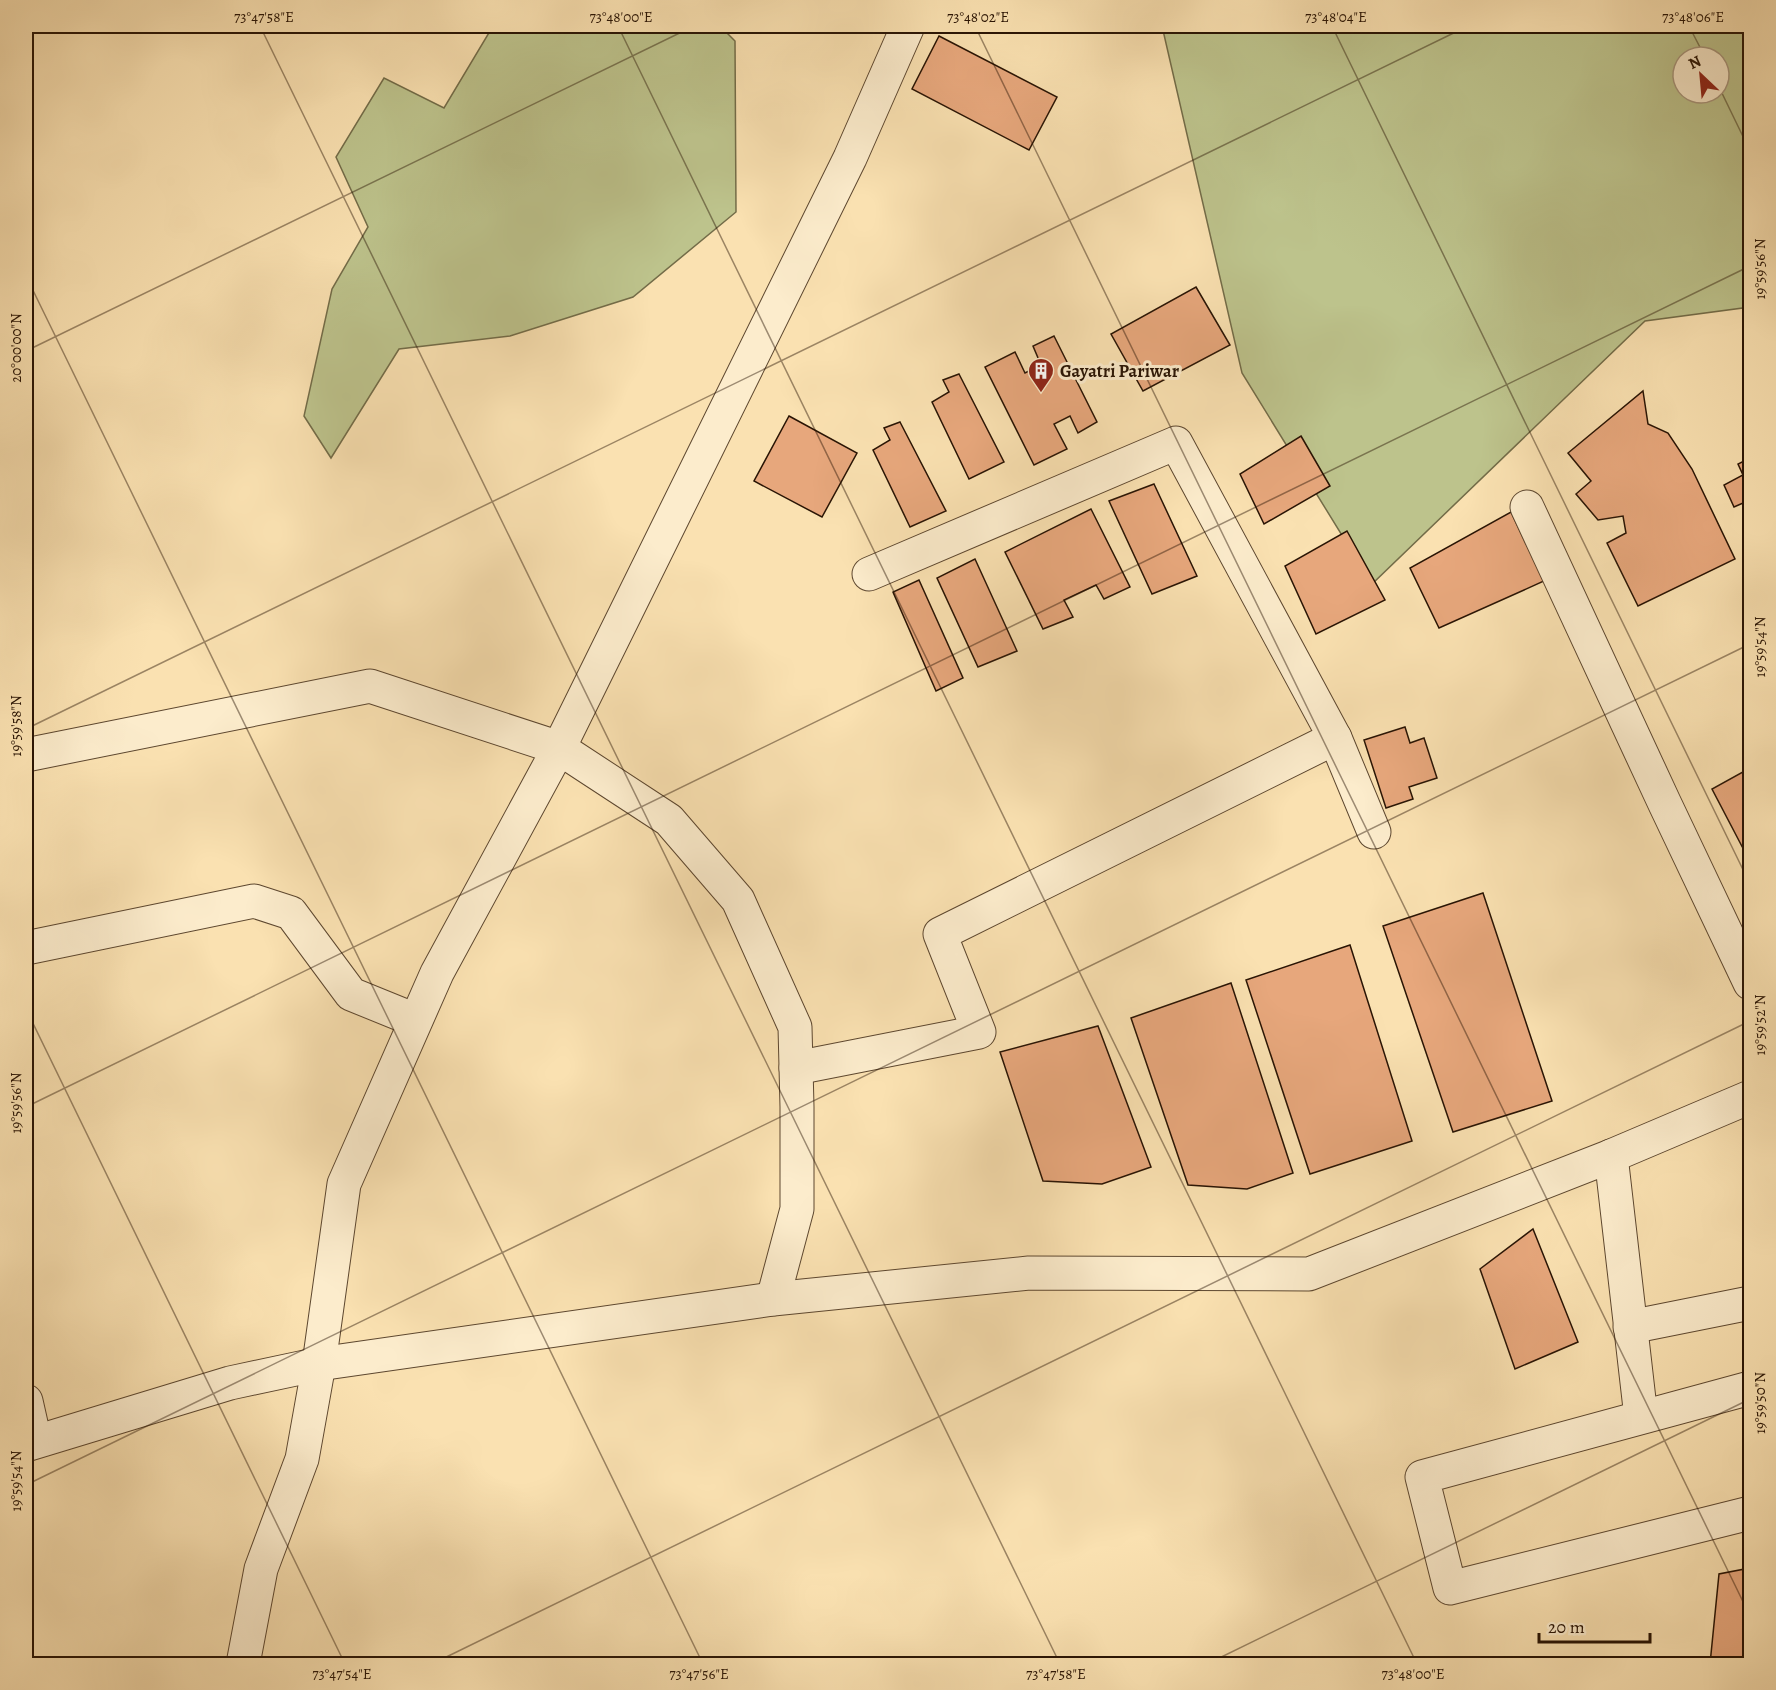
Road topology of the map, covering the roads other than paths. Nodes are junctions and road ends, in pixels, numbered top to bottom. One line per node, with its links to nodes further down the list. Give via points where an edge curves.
1 (908, 26): 5 (street, via 850,158)
2 (1527, 507): 9 (street)
3 (870, 574): 4 (street, via 1176,443)
4 (1335, 738): 7 (street); 11 (street, via 940,934 979,1032)
5 (559, 748): 6 (street, via 370,686); 10 (street, via 436,972); 11 (street, via 669,820 738,900 795,1027)
6 (26, 755)
7 (1374, 832)
8 (26, 948): 10 (street, via 254,901 291,913 351,994)
9 (1750, 984)
10 (416, 1020): 17 (street, via 344,1184)
11 (796, 1068): 14 (street, via 797,1209)
12 (1750, 1097): 13 (street)
13 (1611, 1156): 14 (street, via 1309,1274 1029,1273); 16 (street)
14 (773, 1299): 17 (street)
15 (1750, 1303): 16 (street)
16 (1630, 1327): 20 (street)
17 (319, 1364): 21 (street, via 231,1383); 23 (street, via 302,1459 261,1569)
18 (1750, 1388): 20 (street)
19 (26, 1401): 21 (street)
20 (1641, 1418): 22 (street, via 1422,1477 1450,1588)
21 (30, 1443)
22 (1750, 1513)
23 (243, 1665)

